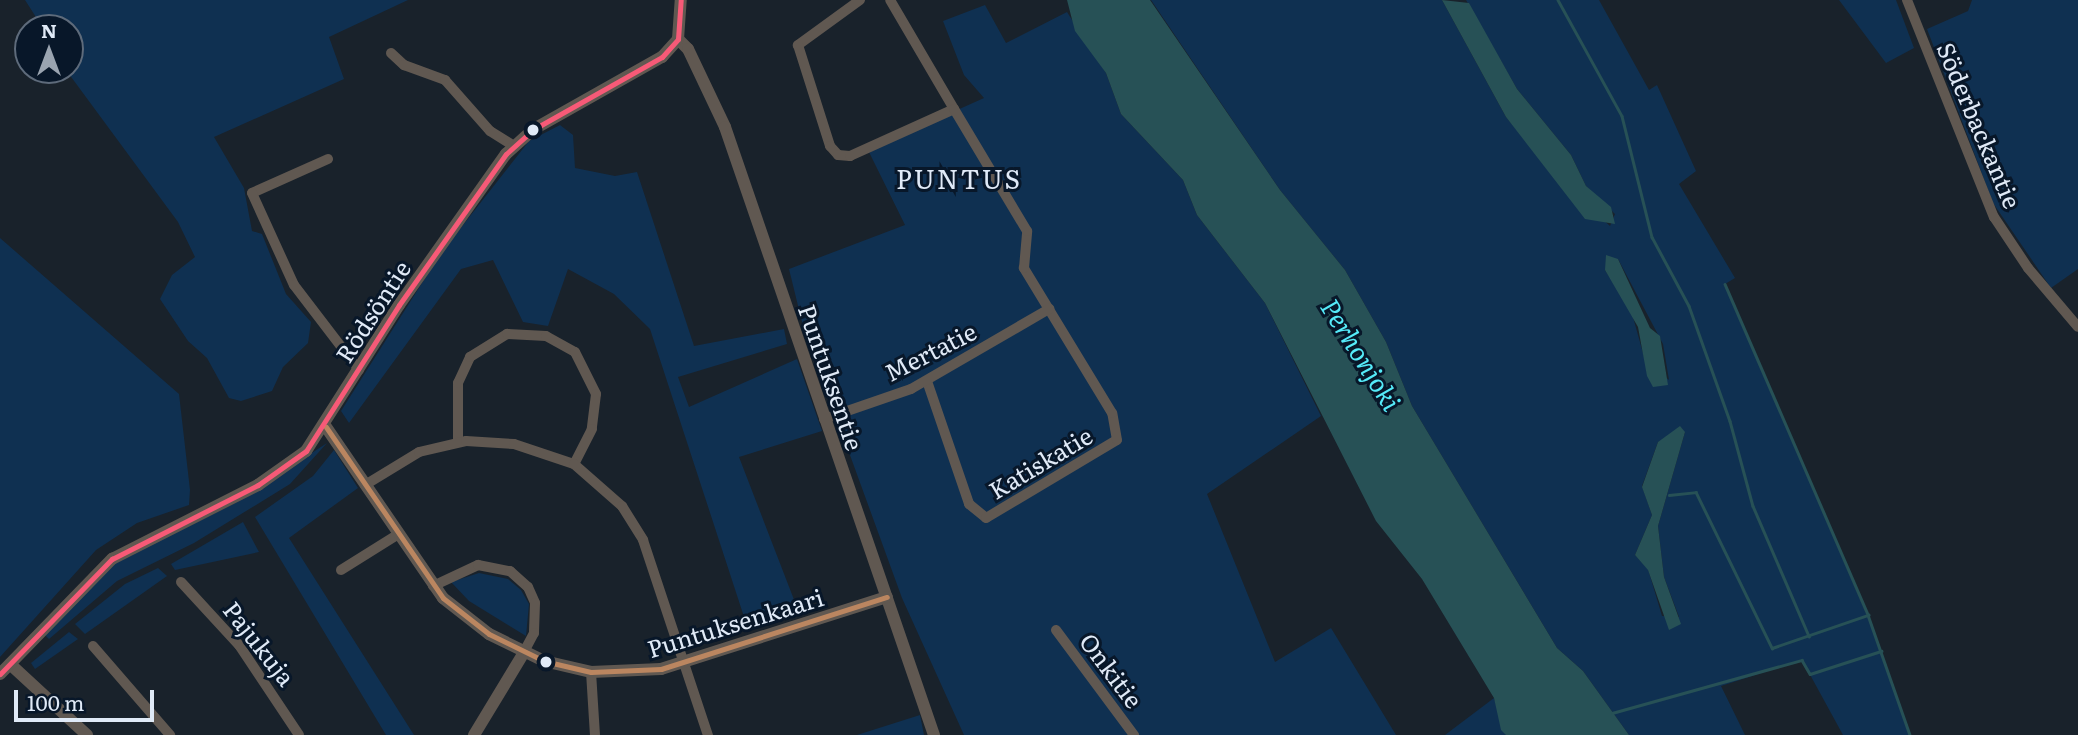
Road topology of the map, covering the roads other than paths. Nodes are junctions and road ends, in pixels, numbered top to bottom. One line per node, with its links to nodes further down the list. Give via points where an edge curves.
1 (681, 0): 5 (street)
2 (860, 0): 7 (street, via 798,44 838,155 850,156)
3 (890, 0): 7 (street)
4 (1907, 0): 11 (street, Söderbackantie, via 1994,217 2028,268)
5 (678, 39): 8 (street, Rödsöntie, via 648,69 534,129); 14 (street, Puntuksentie, via 688,49 725,127)
6 (391, 53): 8 (street, via 404,65 429,69 445,80 490,131)
7 (954, 109): 10 (street, via 1027,231 1024,268)
8 (514, 146): 12 (street, Rödsöntie)
9 (328, 159): 12 (street, via 252,192 294,285)
10 (1049, 309): 13 (street, Mertatie); 13 (street, Katiskatie, via 1112,413 1118,439 999,514 978,515 969,504)
11 (2078, 327)
12 (359, 370): 15 (street, Rödsöntie)
13 (926, 381): 14 (street, Mertatie)
14 (824, 419): 23 (street, Puntuksentie)
15 (326, 427): 18 (street, Puntuksenkaari); 27 (street, Rödsöntie, via 306,451 258,485 112,559)
16 (458, 442): 17 (street, via 514,444); 17 (street, via 458,383 470,357 507,334 546,336 575,352 596,394 592,429); 18 (street, via 419,452)
17 (574, 464): 28 (street, via 634,522 652,561)
18 (365, 485): 19 (street, Puntuksenkaari)
19 (397, 535): 20 (street); 22 (street, Puntuksenkaari)
20 (341, 570)
21 (181, 582): 33 (street, Pajukuja, via 239,645)
22 (433, 586): 26 (street, Puntuksenkaari, via 460,613); 26 (street, via 478,565 510,571 528,587 534,603 534,633)
23 (887, 597): 28 (street, Puntuksenkaari); 37 (street, Puntuksentie)
24 (1056, 630): 38 (street, Onkitie)
25 (93, 646): 32 (street)
26 (523, 654): 29 (street, Puntuksenkaari); 34 (street)
27 (10, 664): 30 (street, Rödsöntie); 31 (street)
28 (684, 664): 29 (street, Puntuksenkaari); 36 (street)
29 (591, 671): 35 (street)
30 (0, 674)
31 (87, 735)
32 (170, 735)
33 (299, 735)
34 (474, 735)
35 (596, 735)
36 (708, 735)
37 (934, 735)
38 (1134, 735)

